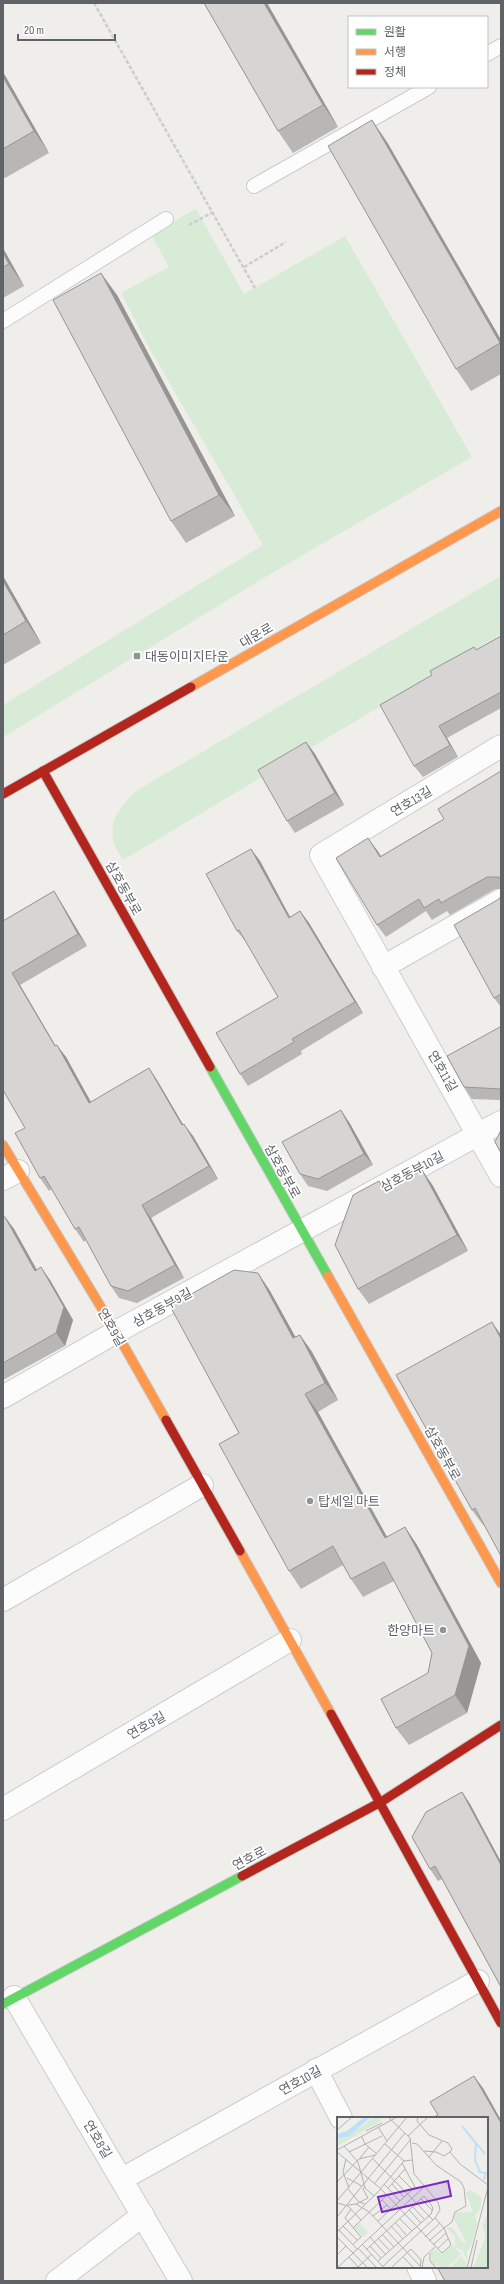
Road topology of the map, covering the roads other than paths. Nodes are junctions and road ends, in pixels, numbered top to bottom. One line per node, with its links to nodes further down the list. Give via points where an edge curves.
1 (501, 46): 2 (lane)
2 (488, 53)
3 (427, 88): 4 (lane)
4 (254, 186)
5 (166, 219): 6 (lane)
6 (3, 321)
7 (501, 511): 9 (street, 대운로)
8 (501, 746): 11 (street, 연호13길)
9 (43, 771): 10 (street, 대운로); 19 (street, 삼호동부로)
10 (3, 794)
11 (321, 855): 13 (street, 연호11길)
12 (501, 900): 13 (street)
13 (383, 967): 15 (street, 연호11길)
14 (501, 1122): 15 (street, 삼호동부10길)
15 (479, 1135): 18 (street, 연호11길); 19 (street, 삼호동부10길)
16 (3, 1145): 17 (street, 연호9길)
17 (11, 1175): 20 (street, 연호9길)
18 (501, 1176)
19 (302, 1230): 20 (street, 삼호동부9길); 23 (street, 삼호동부로)
20 (116, 1332): 21 (street, 삼호동부9길); 22 (street, 연호9길)
21 (3, 1396)
22 (202, 1485): 24 (street); 25 (street, 연호9길)
23 (501, 1583)
24 (3, 1600)
25 (290, 1640): 27 (street, 연호9길); 28 (street, 연호9길)
26 (501, 1725): 27 (street, 연호로)
27 (381, 1802): 29 (street); 30 (street, 연호로)
28 (3, 1809)
29 (478, 1981): 31 (street); 32 (street, 연호10길)
30 (9, 2000): 34 (street, 연호8길)
31 (501, 2023)
32 (316, 2070): 33 (street); 34 (street, 연호10길)
33 (340, 2117)
34 (122, 2179): 35 (street, 연호8길)
35 (142, 2216): 37 (street); 38 (street, 연호8길)
36 (418, 2268): 39 (street)
37 (57, 2281)
38 (181, 2281)
39 (425, 2281)

